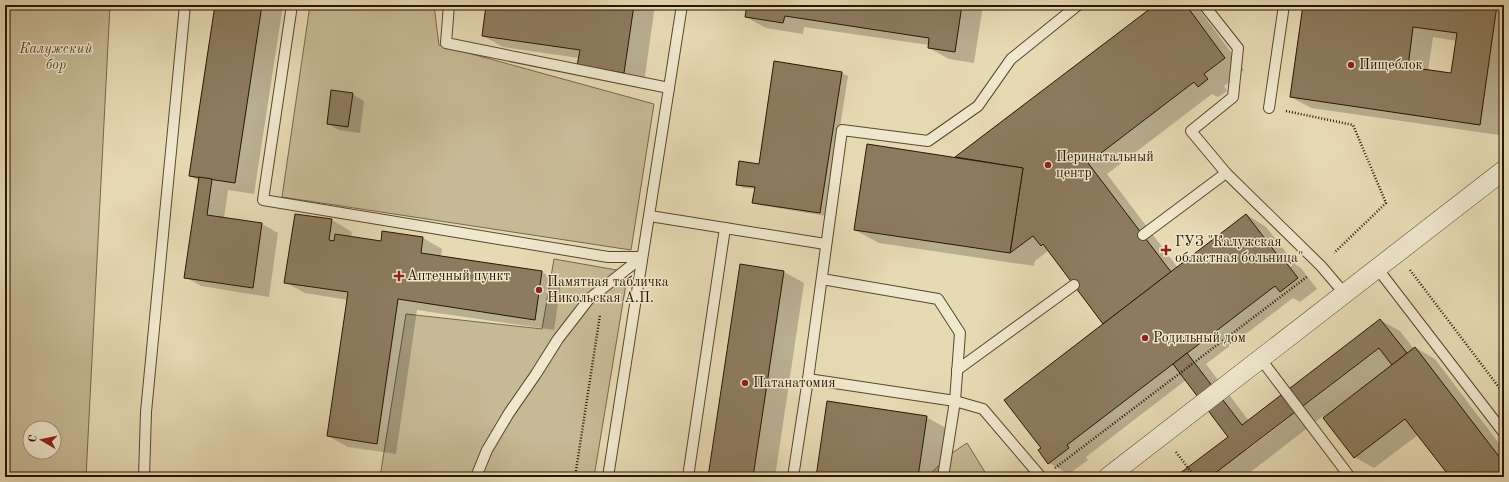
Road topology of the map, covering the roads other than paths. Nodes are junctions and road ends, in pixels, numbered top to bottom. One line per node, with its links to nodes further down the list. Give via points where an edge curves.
1 (185, 5): 26 (lane, via 146,412)
2 (292, 5): 16 (lane, via 263,200 608,257)
3 (449, 5): 8 (lane, via 446,44)
4 (682, 5): 8 (lane)
5 (1078, 5): 15 (lane, via 1011,59 978,106 928,141 842,130)
6 (1204, 5): 11 (lane, via 1238,48 1233,96 1191,131)
7 (1284, 5): 9 (lane)
8 (669, 88): 12 (lane)
9 (1269, 108)
10 (1504, 170): 17 (street)
11 (1226, 173): 14 (lane); 20 (lane, via 1321,266)
12 (650, 216): 13 (lane); 16 (lane)
13 (725, 228): 15 (lane); 29 (lane)
14 (1143, 235)
15 (825, 244): 18 (lane)
16 (642, 258): 27 (lane, via 589,298 509,413 487,450); 28 (lane)
17 (1376, 268): 20 (street); 25 (lane)
18 (822, 279): 22 (lane, via 938,298 960,333); 23 (lane)
19 (1074, 285): 22 (lane)
20 (1344, 293): 21 (street)
21 (1260, 358): 33 (street); 34 (lane)
22 (957, 370): 24 (lane)
23 (808, 379): 24 (lane); 30 (lane)
24 (955, 401): 31 (lane); 32 (lane, via 983,409)
25 (1504, 433)
26 (144, 477)
27 (476, 477)
28 (608, 477)
29 (688, 477)
30 (794, 477)
31 (943, 477)
32 (1040, 477)
33 (1108, 477)
34 (1350, 477)

